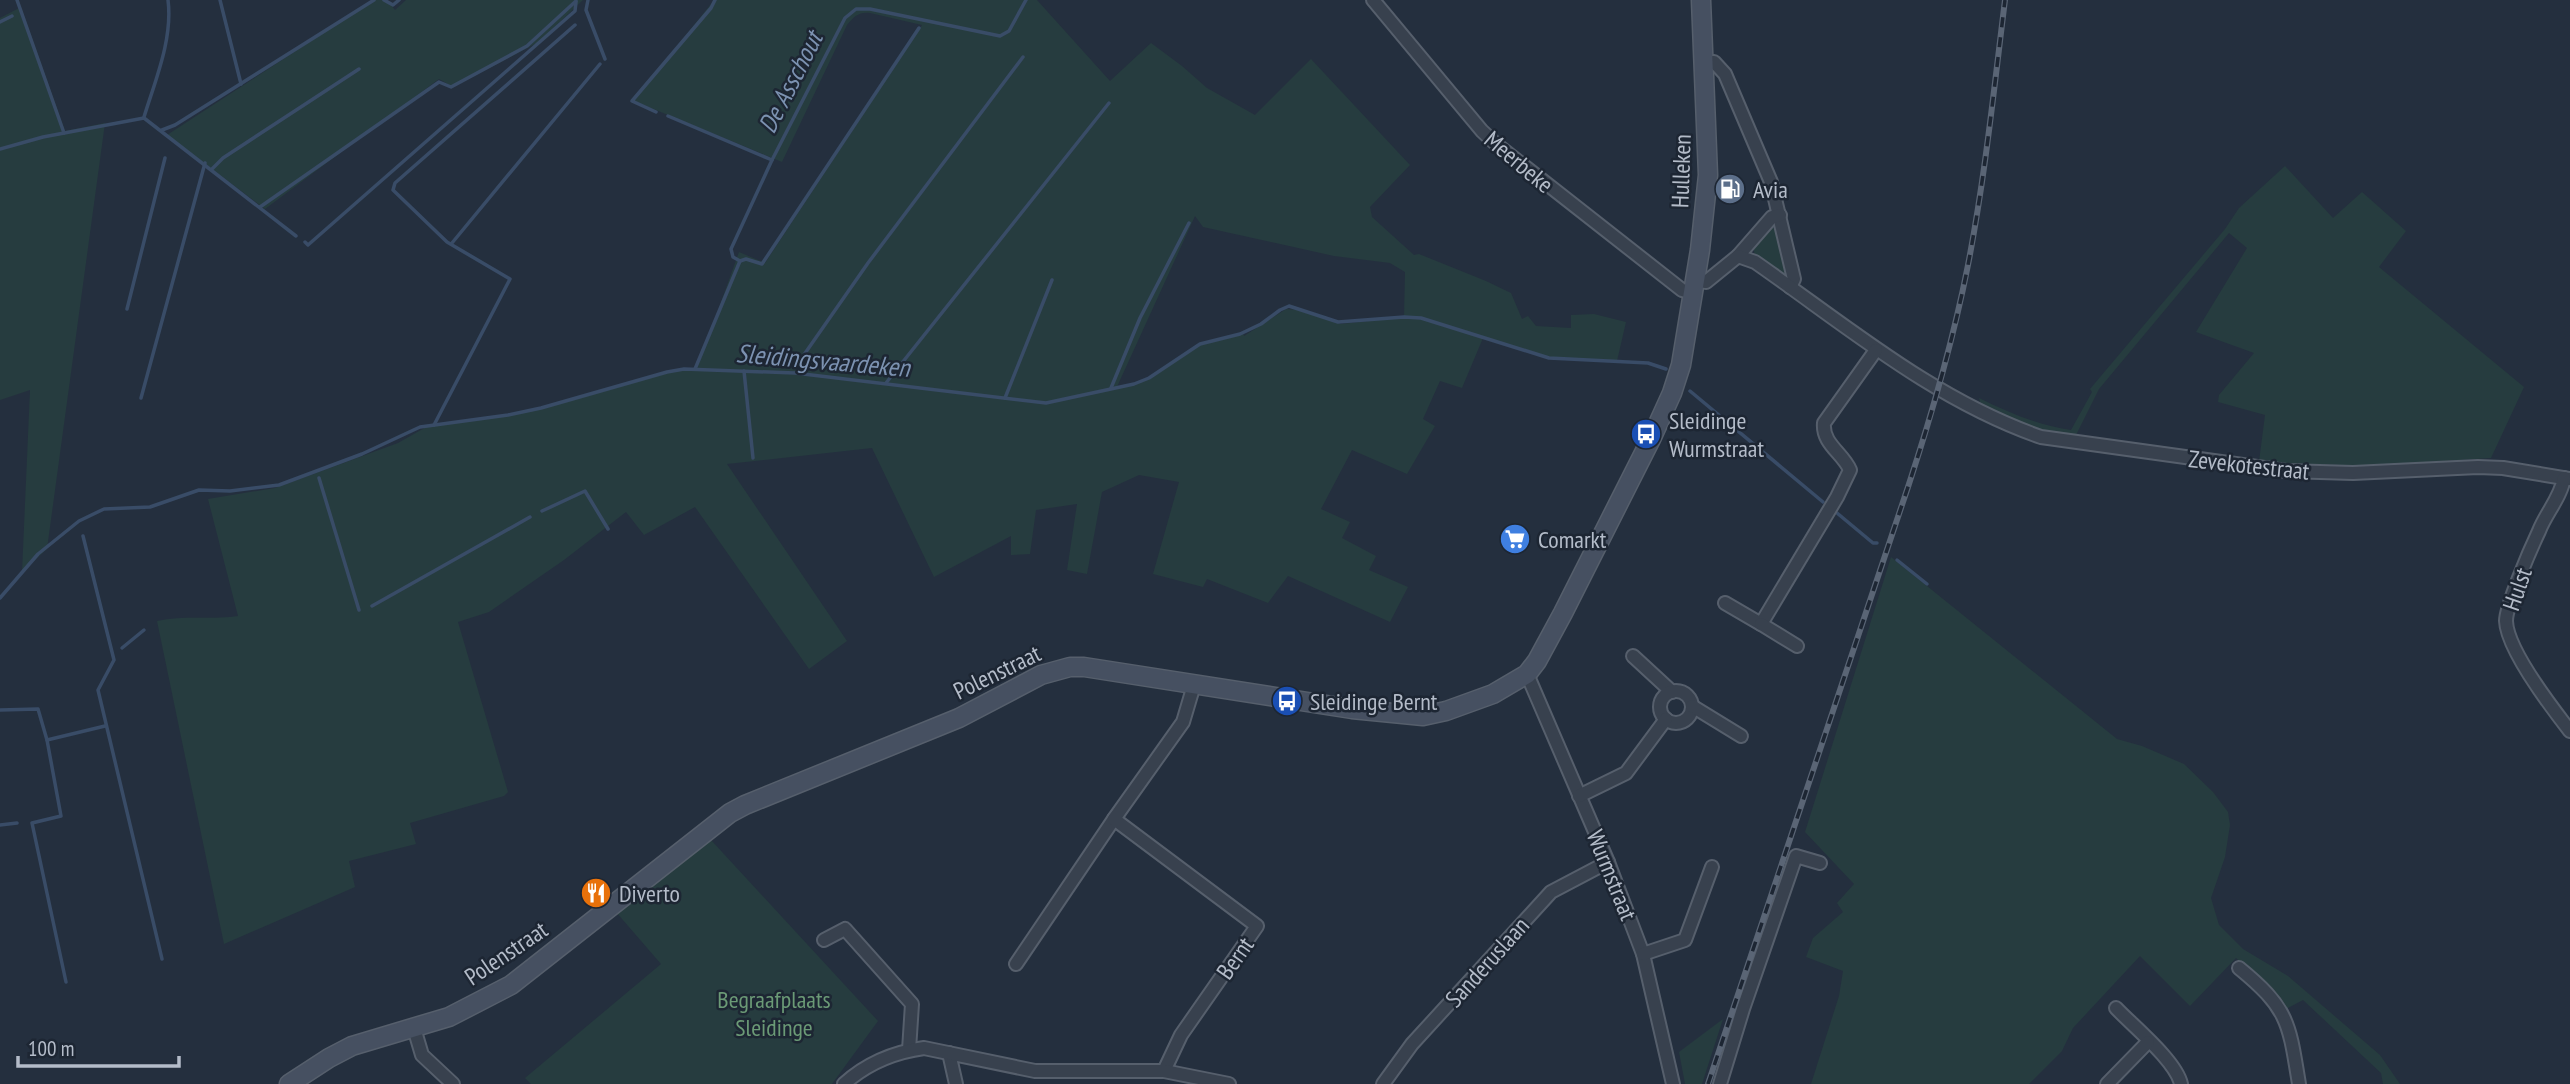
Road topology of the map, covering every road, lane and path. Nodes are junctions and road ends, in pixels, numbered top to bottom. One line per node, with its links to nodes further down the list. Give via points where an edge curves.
1 (1373, 0): 6 (street, Meerbeke, via 1496,144 1682,290)
2 (1701, 0): 3 (main road, Hulleken)
3 (1704, 63): 4 (street, via 1714,62 1725,74 1771,181); 6 (main road, Hulleken, via 1708,175)
4 (1780, 215): 5 (street, via 1772,217); 7 (street, via 1794,279)
5 (1738, 256): 6 (street); 7 (street, via 1755,262)
6 (1694, 287): 9 (main road, Hulleken)
7 (1790, 287): 8 (street)
8 (1876, 350): 10 (street, Zevekotestraat, via 2010,425 2058,441 2276,470 2353,473 2478,467); 12 (street, via 1824,423 1826,439 1849,466 1849,477)
9 (1676, 381): 15 (main road, Polenstraat, via 1575,590)
10 (2567, 479): 20 (street, Hulst, via 2532,546 2506,619 2519,657)
11 (1725, 603): 12 (street)
12 (1760, 624): 13 (street)
13 (1797, 646)
14 (1633, 656): 17 (street)
15 (1527, 674): 16 (main road, Polenstraat, via 1493,694 1423,716); 22 (street, Wurmstraat)
16 (1194, 685): 23 (street, via 1183,722); 32 (main road, Polenstraat, via 1084,667 1054,670 960,718 760,797 730,813 519,979 463,1011)
17 (1672, 692): 18 (street, via 1683,692); 19 (street, via 1660,704)
18 (1692, 706): 19 (street, via 1684,721); 21 (street)
19 (1666, 719): 22 (street, via 1626,773)
20 (2570, 731)
21 (1741, 736)
22 (1580, 796): 24 (street, Wurmstraat)
23 (1114, 819): 29 (street); 36 (street, Bernt, via 1257,926 1181,1035)
24 (1608, 862): 28 (street, Wurmstraat); 42 (street, Sanderuslaan, via 1551,892 1412,1044)
25 (1820, 863): 44 (street, via 1797,856)
26 (1712, 867): 28 (street, via 1685,940)
27 (824, 940): 34 (street, via 845,929 912,1004)
28 (1643, 954): 43 (street, Wurmstraat)
29 (1016, 964)
30 (2239, 968): 47 (street, via 2268,992 2281,1011 2290,1030)
31 (2116, 1008): 33 (street)
32 (414, 1028): 37 (main road, Polenstraat, via 352,1046); 38 (street, via 422,1055)
33 (2148, 1042): 45 (street); 46 (street)
34 (909, 1050): 35 (street); 39 (street, via 872,1064)
35 (949, 1053): 36 (street, via 1035,1071); 40 (street)
36 (1164, 1071): 41 (street)
37 (289, 1084)
38 (453, 1084)
39 (845, 1084)
40 (956, 1084)
41 (1229, 1084)
42 (1383, 1084)
43 (1674, 1084)
44 (1720, 1084)
45 (2107, 1084)
46 (2181, 1084)
47 (2299, 1084)

